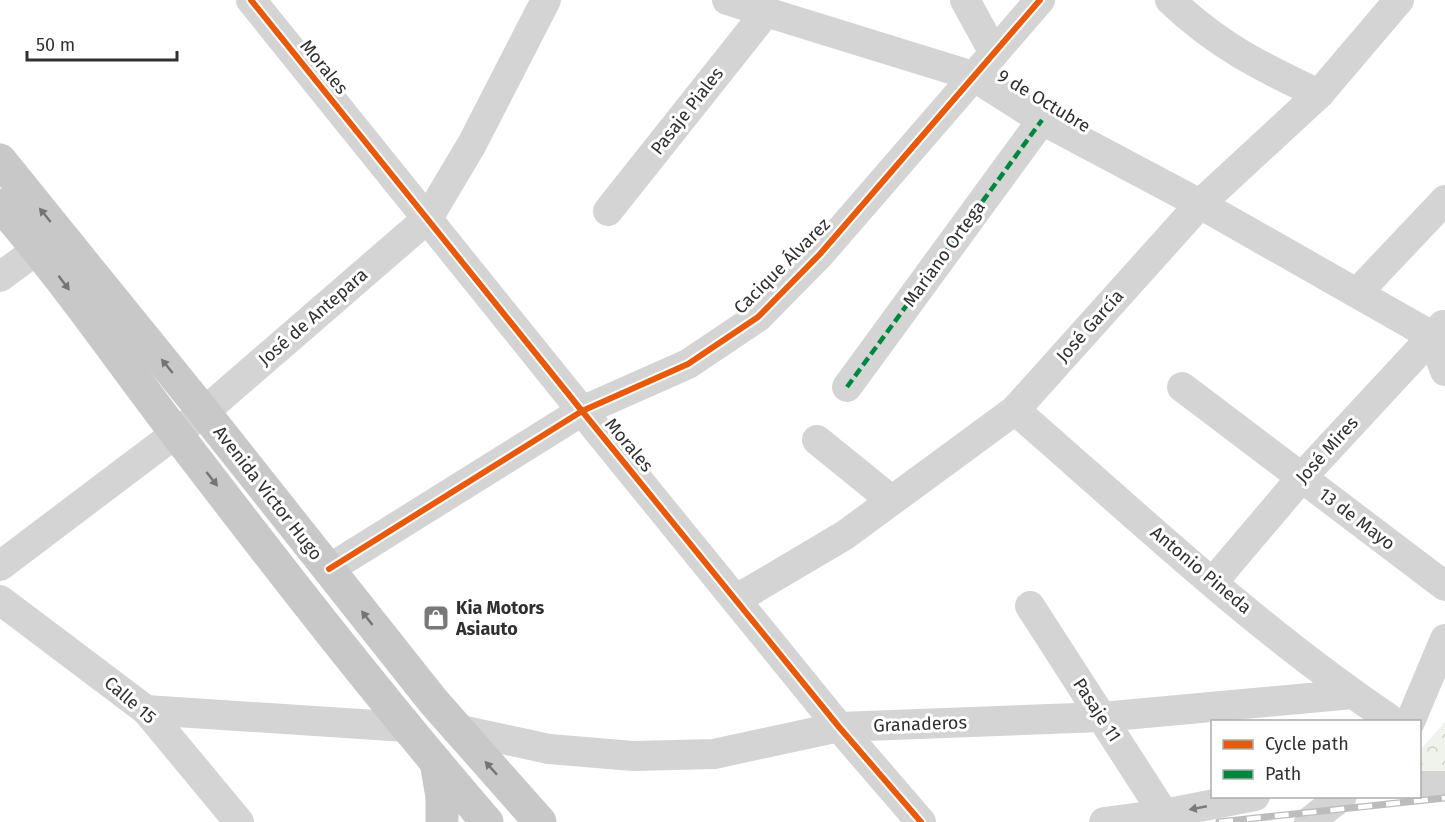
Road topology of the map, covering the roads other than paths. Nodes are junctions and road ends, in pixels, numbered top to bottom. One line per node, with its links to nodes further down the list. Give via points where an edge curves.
1 (250, 0): 18 (street, Morales)
2 (546, 0): 18 (street, José de Antepara, via 472,144)
3 (727, 0): 8 (street, 9 de Octubre)
4 (965, 0): 9 (street)
5 (1040, 0): 9 (street, Cacique Álvarez)
6 (1170, 0): 11 (street, via 1200,29 1254,64)
7 (1399, 0): 11 (street, José García)
8 (766, 12): 10 (street, 9 de Octubre); 17 (street, Pasaje Piales)
9 (994, 53): 10 (street, Cacique Álvarez)
10 (973, 76): 12 (street, 9 de Octubre); 27 (street, Cacique Álvarez, via 820,254 758,317 688,364)
11 (1319, 94): 15 (street, José García)
12 (1041, 120): 15 (street, 9 de Octubre); 24 (street, Mariano Ortega)
13 (0, 160): 28 (main road, Avenida Victor Hugo, one-way to 13)
14 (1445, 200): 21 (street)
15 (1200, 204): 21 (street, 9 de Octubre); 26 (street, José García)
16 (0, 205): 19 (main road, Avenida Victor Hugo)
17 (608, 211)
18 (428, 218): 27 (street, Morales); 28 (street, José de Antepara)
19 (38, 249): 20 (street); 29 (main road, Avenida Victor Hugo, one-way to 29)
20 (0, 277)
21 (1357, 294): 22 (street, 9 de Octubre)
22 (1441, 331): 23 (street); 31 (street, José Mires)
23 (1445, 371)
24 (847, 387)
25 (1182, 387): 31 (street, 13 de Mayo)
26 (1015, 410): 32 (street, José García); 35 (street, Antonio Pineda)
27 (582, 411): 34 (street, Cacique Álvarez); 37 (street, Morales)
28 (204, 412): 29 (street, José de Antepara); 34 (main road, Avenida Victor Hugo)
29 (176, 433): 33 (street, José de Antepara); 46 (main road, Avenida Victor Hugo, one-way to 46)
30 (817, 440): 32 (street)
31 (1302, 477): 35 (street, José Mires); 36 (street, 13 de Mayo)
32 (891, 500): 37 (street, José García, via 845,535)
33 (0, 566)
34 (329, 569): 48 (main road, Avenida Victor Hugo, one-way to 34)
35 (1213, 582): 41 (street, Antonio Pineda)
36 (1445, 586)
37 (737, 599): 47 (street, Morales)
38 (0, 600): 42 (street, Calle 15)
39 (1030, 606): 43 (street, Pasaje 11)
40 (1445, 639): 45 (street)
41 (1353, 694): 43 (street, Granaderos); 44 (street, Antonio Pineda)
42 (146, 710): 46 (street); 55 (street, Calle 15)
43 (1102, 717): 47 (street, Granaderos); 54 (street, Pasaje 11)
44 (1391, 720)
45 (1411, 720)
46 (406, 727): 49 (main road, Avenida Victor Hugo)
47 (839, 727): 48 (street, Granaderos, via 714,754 633,756 549,749); 59 (street, Morales)
48 (456, 729): 58 (main road, Avenida Victor Hugo, one-way to 48)
49 (436, 762): 56 (main road, via 442,797); 57 (main road, Avenida Victor Hugo)
50 (1421, 786): 51 (street)
51 (1445, 786)
52 (1245, 798): 54 (street, one-way to 54)
53 (1339, 798): 61 (street)
54 (1164, 814): 60 (street)
55 (239, 822)
56 (441, 822)
57 (487, 822)
58 (540, 822)
59 (921, 822)
60 (1104, 822)
61 (1309, 822)

